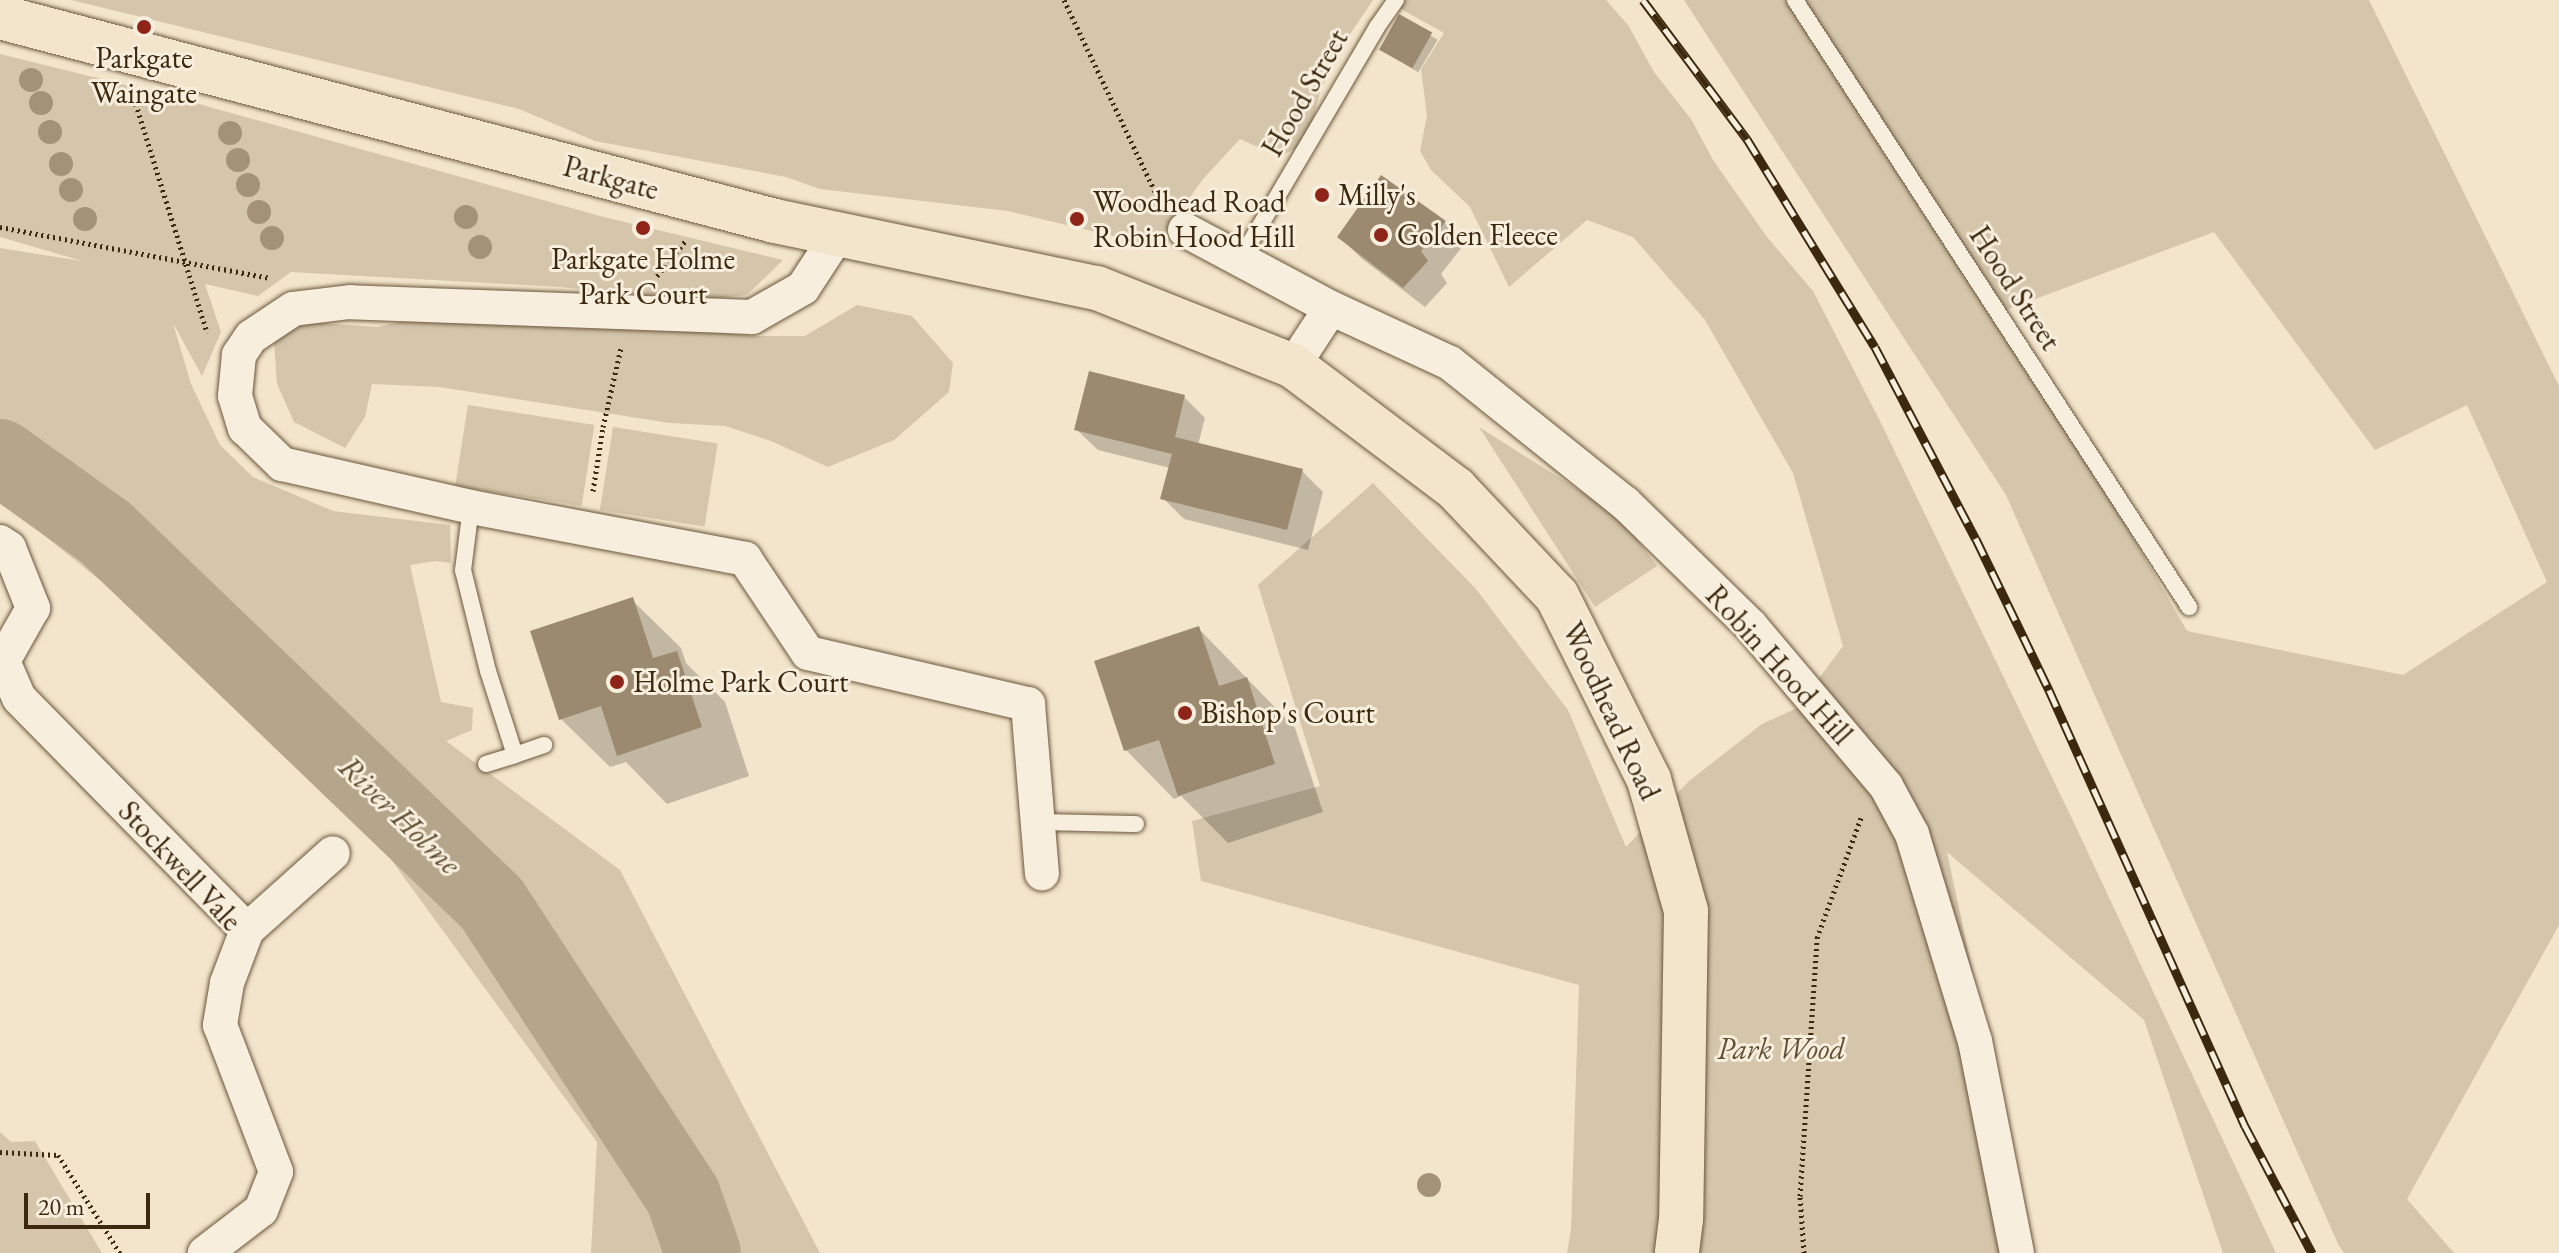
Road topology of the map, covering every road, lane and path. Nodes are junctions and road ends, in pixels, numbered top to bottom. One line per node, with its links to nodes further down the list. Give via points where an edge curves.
1 (1064, 0): 8 (path, via 1161,204)
2 (1396, 0): 10 (lane, Hood Street)
3 (1795, 0): 21 (lane, Hood Street)
4 (0, 17): 5 (main road, Parkgate)
5 (118, 47): 6 (main road, Parkgate); 11 (path)
6 (714, 205): 9 (main road, Parkgate); 14 (path)
7 (0, 227): 11 (path)
8 (1185, 230): 10 (street, Robin Hood Hill)
9 (837, 236): 14 (street, via 803,288 752,317); 15 (main road, Parkgate, via 1097,288)
10 (1241, 258): 12 (street, Robin Hood Hill)
11 (185, 262): 13 (path, via 276,279); 17 (path, via 217,366)
12 (1331, 308): 16 (street); 25 (street, Robin Hood Hill, via 1450,363 1625,503 1750,625)
13 (293, 309): 14 (street, via 350,302); 17 (street, via 251,337 239,355)
14 (629, 312): 19 (path, via 603,427)
15 (1222, 335): 16 (main road, Woodhead Road)
16 (1293, 366): 34 (main road, Woodhead Road, via 1456,489 1557,596 1649,780 1686,911)
17 (237, 375): 18 (street, via 235,396 245,428 282,464)
18 (471, 507): 19 (street); 23 (lane, via 463,570)
19 (588, 529): 26 (street, via 745,559 808,653 1028,704)
20 (0, 542): 30 (street, Stockwell Vale, via 9,548 33,608 3,661 19,698)
21 (2189, 607)
22 (544, 745): 23 (lane)
23 (515, 755): 24 (lane)
24 (486, 764)
25 (1886, 786): 35 (path, via 1857,822 1817,938 1800,1196); 36 (street, Robin Hood Hill, via 1912,834 1975,1041)
26 (1038, 822): 27 (lane); 29 (street)
27 (1136, 824)
28 (333, 853): 30 (street)
29 (1042, 873)
30 (247, 930): 33 (street, Stockwell Vale, via 227,983 220,1025 276,1172 261,1210)
31 (0, 1152): 32 (path, via 58,1155)
32 (120, 1253)
33 (205, 1253)
34 (1677, 1253)
35 (1804, 1253)
36 (2017, 1253)

